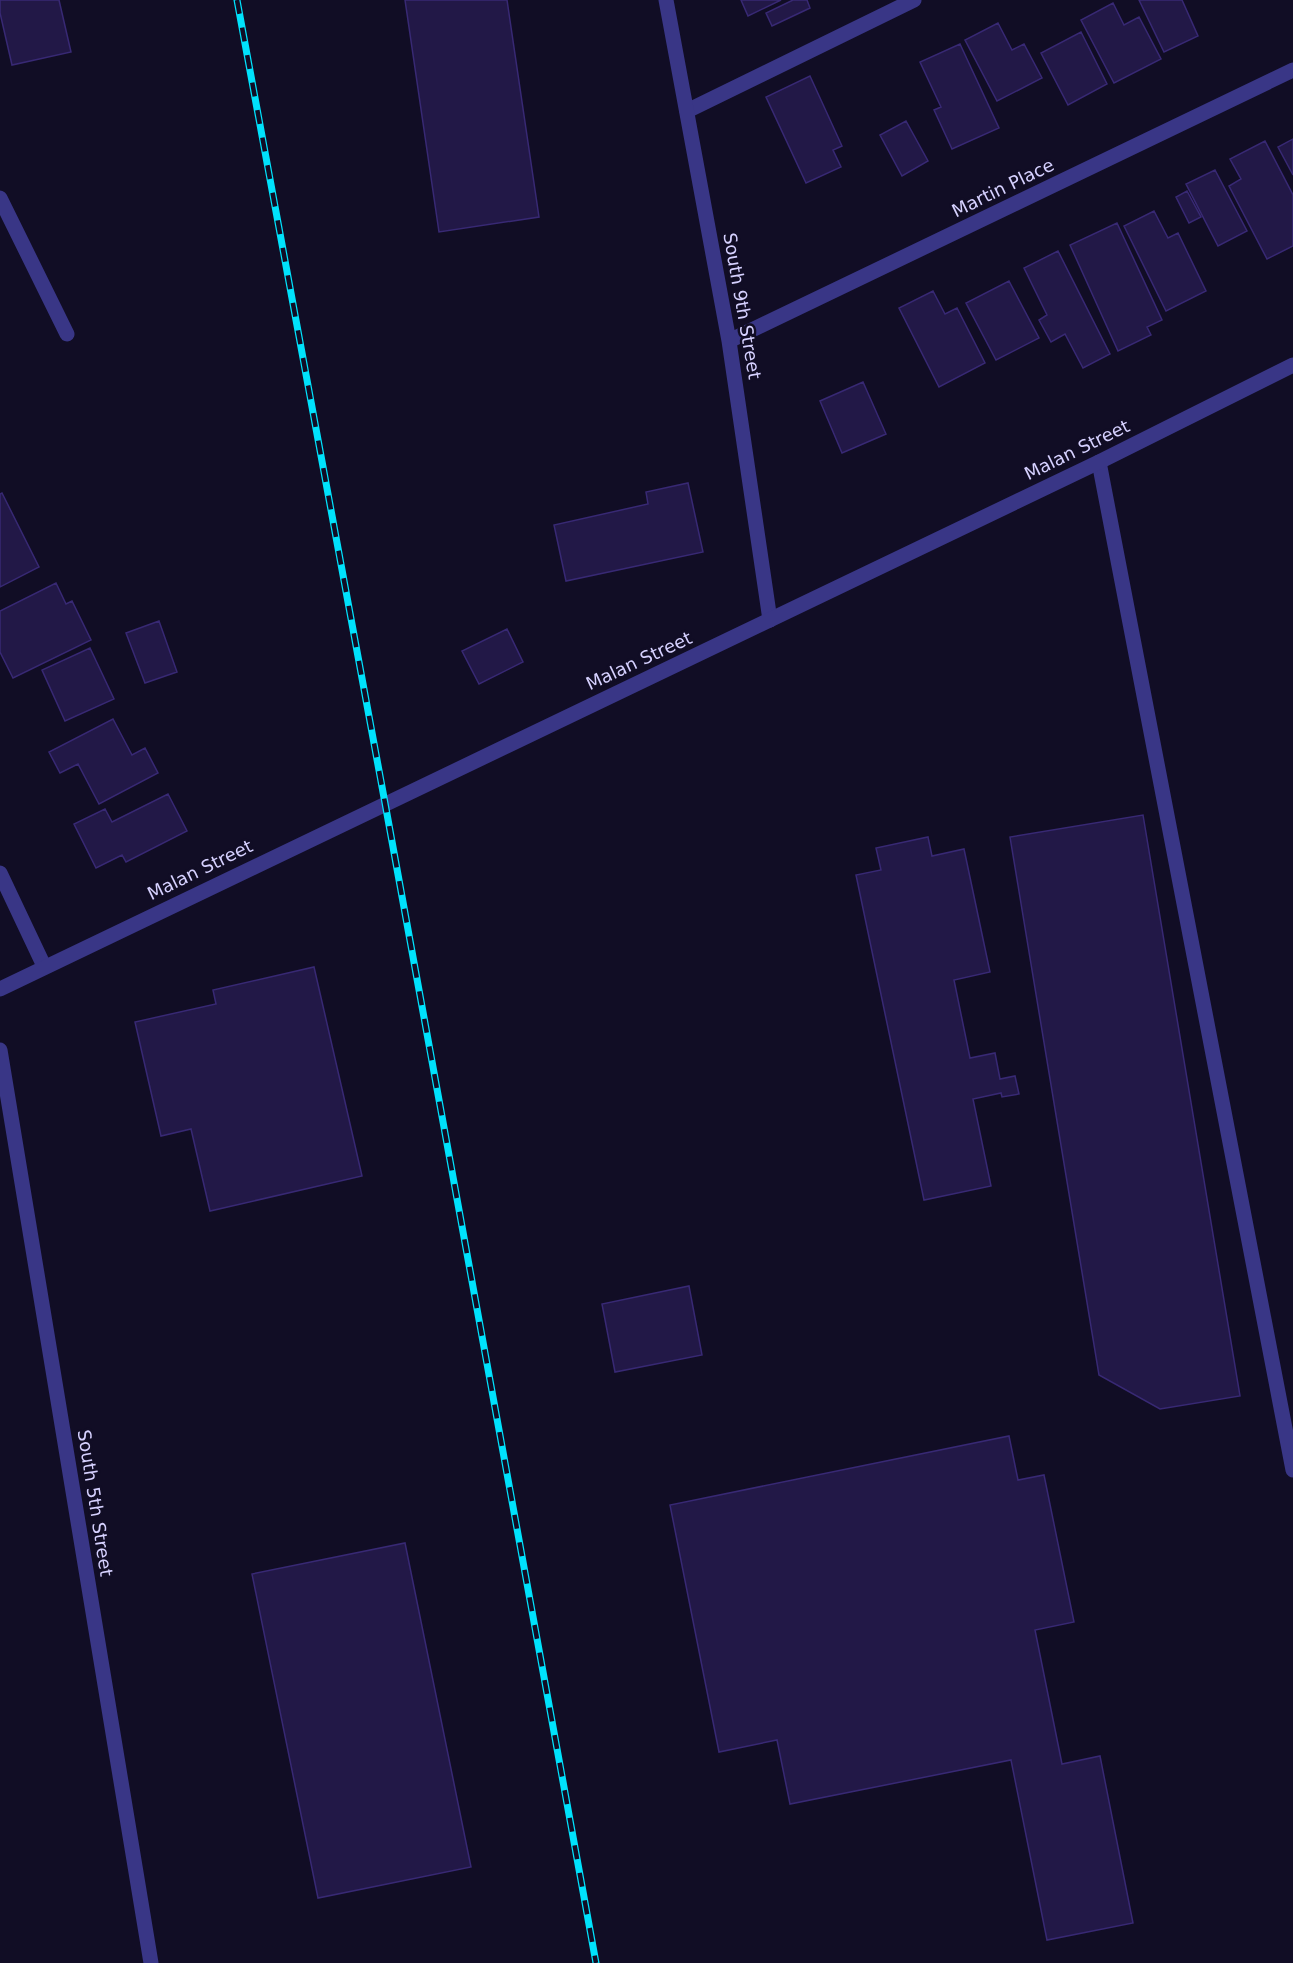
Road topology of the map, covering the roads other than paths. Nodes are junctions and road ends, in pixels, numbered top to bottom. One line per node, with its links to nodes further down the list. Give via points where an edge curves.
1 (666, 0): 4 (street, South 9th Street)
2 (914, 0): 4 (street)
3 (1293, 70): 7 (street, Martin Place)
4 (687, 111): 7 (street, South 9th Street)
5 (0, 198): 6 (street)
6 (67, 334)
7 (729, 341): 10 (street, South 9th Street)
8 (1293, 365): 9 (street, Malan Street)
9 (1099, 462): 10 (street, Malan Street); 15 (street)
10 (770, 620): 12 (street, Malan Street)
11 (0, 873): 12 (street)
12 (44, 966): 13 (street, Malan Street)
13 (0, 989)
14 (0, 1050): 16 (street, South 5th Street)
15 (1293, 1470)
16 (151, 1963)

